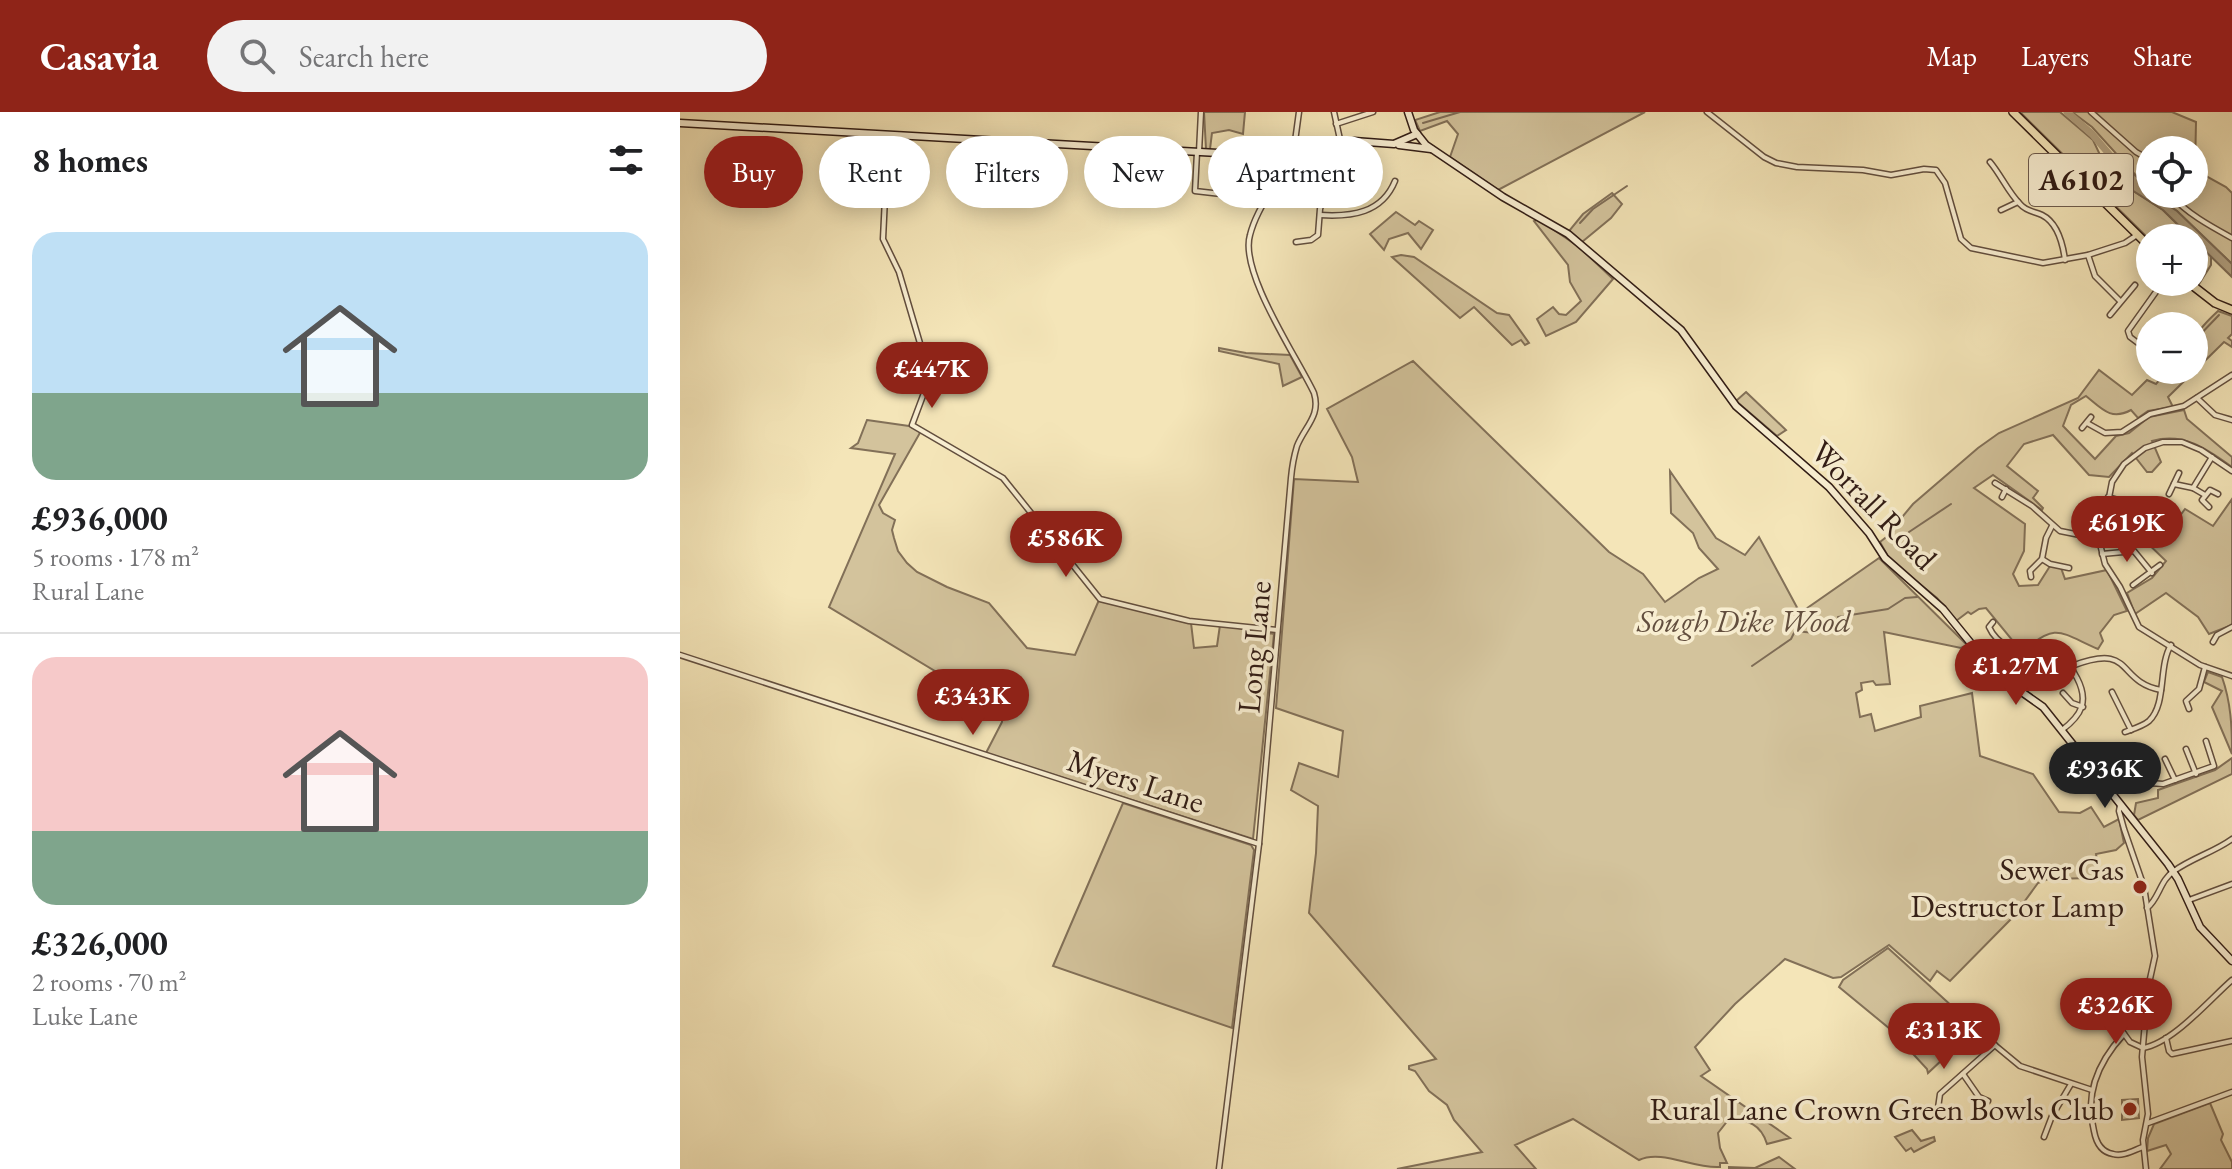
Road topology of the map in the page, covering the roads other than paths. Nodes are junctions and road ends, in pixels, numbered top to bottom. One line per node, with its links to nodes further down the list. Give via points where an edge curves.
1 (1201, 112): 18 (street)
2 (1299, 112): 13 (street, Long Lane)
3 (1334, 112): 10 (street)
4 (1373, 112): 10 (street)
5 (1408, 112): 12 (street, Worrall Road)
6 (1707, 112): 35 (street, via 1776,163 1891,175 1936,170 1965,245 2037,263)
7 (2013, 112): 30 (main road, A6102)
8 (2091, 112): 19 (street)
9 (680, 123): 11 (street)
10 (1336, 124): 14 (street)
11 (888, 134): 18 (street); 74 (street, via 883,239 899,272 927,367 926,386 911,423 1003,478 1100,599 1189,621)
12 (1417, 134): 16 (street); 17 (street, Worrall Road)
13 (1294, 136)
14 (1339, 136)
15 (1383, 143): 16 (street)
16 (1394, 144): 17 (street)
17 (1431, 149): 88 (street, Worrall Road, via 1568,234 1675,324 1736,406 1829,487 1885,558 1943,609 1989,667 2039,703)
18 (1198, 152): 20 (street); 23 (street, via 1195,191)
19 (2136, 152)
20 (1208, 153)
21 (1990, 162): 24 (street)
22 (1395, 181): 29 (street, via 1385,198 1366,211)
23 (1208, 192)
24 (2018, 202): 28 (street); 35 (street, via 2052,224)
25 (1263, 208): 74 (street, Long Lane, via 1248,246 1251,265 1317,402 1293,463)
26 (1321, 208): 29 (street)
27 (2185, 208): 32 (street)
28 (2001, 210)
29 (1319, 215): 33 (street, via 1317,237)
30 (2136, 234)
31 (2136, 236): 34 (street)
32 (2232, 238)
33 (1296, 242)
34 (2088, 255): 35 (street); 38 (street, via 2095,276)
35 (2065, 260)
36 (2135, 285): 38 (street)
37 (2206, 296): 39 (main road)
38 (2120, 301): 40 (street)
39 (2232, 310)
40 (2110, 315)
41 (2136, 320): 42 (street, via 2128,331)
42 (2136, 342)
43 (2232, 375): 44 (street)
44 (2197, 398): 46 (street, via 2215,415); 47 (street, via 2150,414 2122,432 2105,433)
45 (2091, 417): 47 (street)
46 (2232, 420)
47 (2087, 423): 48 (street)
48 (2082, 428)
49 (2212, 457): 50 (street); 54 (street); 60 (street, via 2182,442 2152,445 2124,464)
50 (2232, 471)
51 (2179, 473): 53 (street)
52 (1995, 483): 55 (street)
53 (2174, 484): 54 (street); 56 (street)
54 (2193, 488): 58 (street)
55 (2006, 489): 59 (street); 63 (street)
56 (2169, 494)
57 (2218, 494): 58 (street, via 2210,490)
58 (2205, 495): 61 (street, via 2202,500)
59 (2002, 497)
60 (2108, 497): 62 (street); 64 (street)
61 (2209, 507)
62 (2136, 511)
63 (2052, 526): 64 (street); 66 (street)
64 (2100, 539): 65 (street)
65 (2102, 554): 69 (street, via 2134,551); 76 (street, via 2142,631)
66 (2042, 559): 68 (street); 70 (street, via 2031,569)
67 (2160, 565): 69 (street)
68 (2069, 568)
69 (2152, 573): 71 (street)
70 (2031, 577)
71 (2133, 585)
72 (1993, 622): 77 (street, via 1992,633)
73 (2232, 627): 75 (street)
74 (1277, 630): 100 (street, Long Lane)
75 (2213, 642)
76 (2171, 645): 80 (street); 83 (street, via 2164,657)
77 (2017, 651): 79 (street, via 2062,655); 81 (street, via 2017,659)
78 (680, 655): 100 (street, Myers Lane)
79 (2071, 667): 83 (street, via 2095,658 2113,659 2145,687); 86 (street, via 2083,690)
80 (2205, 667): 82 (street); 87 (street, via 2200,687 2187,695)
81 (2035, 673)
82 (2232, 676)
83 (2161, 690): 84 (street, via 2150,720 2128,731)
84 (2112, 692)
85 (2063, 693): 86 (street)
86 (2083, 707): 88 (street)
87 (2189, 709)
88 (2062, 730): 92 (street, Worrall Road)
89 (2206, 741): 94 (street, via 2215,764)
90 (2186, 749): 94 (street)
91 (2165, 759): 95 (street)
92 (2093, 772): 95 (street, via 2125,755 2136,760 2154,785); 96 (street); 98 (street, Worrall Road)
93 (2071, 773): 96 (street)
94 (2196, 774): 95 (street)
95 (2175, 780)
96 (2077, 781): 97 (street)
97 (2083, 790)
98 (2120, 805): 101 (street, Worrall Road); 104 (street)
99 (2232, 839): 101 (street)
100 (1259, 844): 121 (street, Long Lane)
101 (2173, 871): 103 (street, Worrall Road); 104 (street)
102 (2232, 884): 103 (street)
103 (2187, 901): 105 (street, Worrall Road, via 2200,927)
104 (2147, 908): 111 (street, via 2155,956)
105 (2232, 961)
106 (2232, 980): 109 (street)
107 (2109, 1013): 108 (street)
108 (2124, 1034): 111 (street); 114 (street, via 2106,1054)
109 (2166, 1038): 110 (street, via 2172,1054); 111 (street)
110 (2232, 1041)
111 (2143, 1048): 118 (street)
112 (1963, 1074): 113 (street, via 1993,1044 2020,1066); 116 (street); 117 (street, via 1938,1097)
113 (2071, 1084): 114 (street); 119 (street)
114 (2092, 1090): 120 (street, via 2090,1117 2100,1147 2116,1155)
115 (2232, 1092): 118 (street)
116 (1988, 1101)
117 (1943, 1118)
118 (2147, 1123): 120 (street)
119 (2044, 1137)
120 (2143, 1147): 122 (street)
121 (1219, 1169)
122 (2146, 1169)

